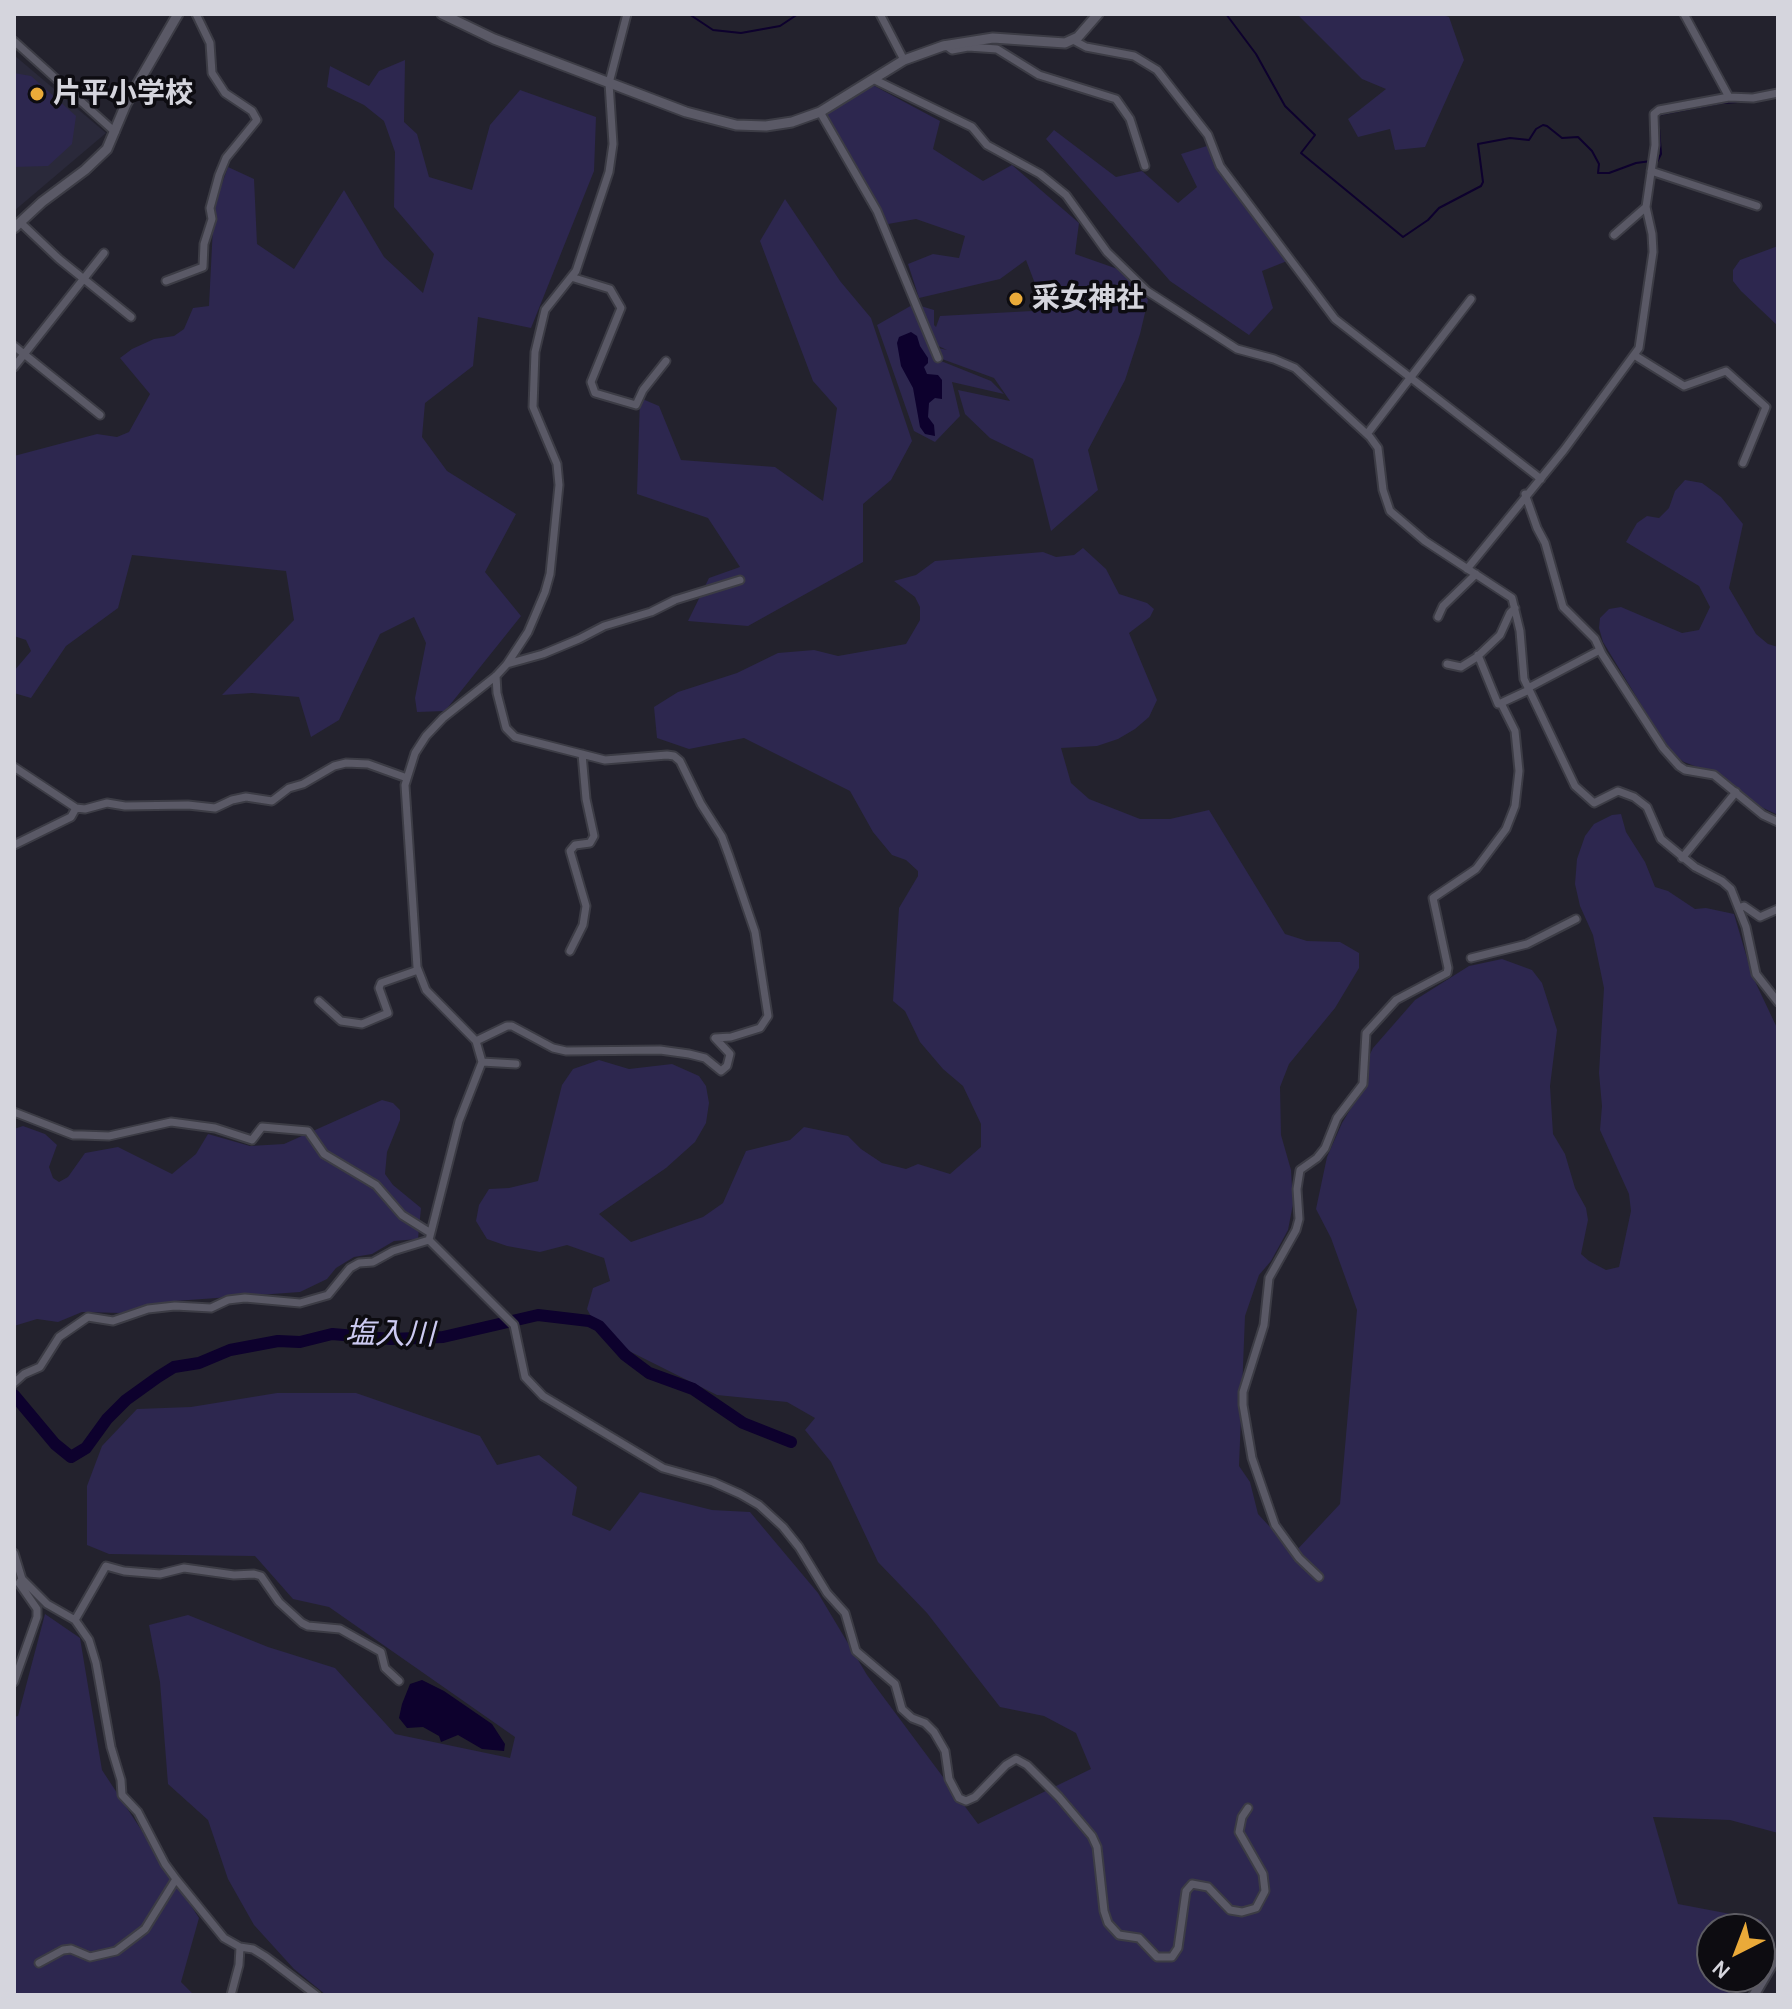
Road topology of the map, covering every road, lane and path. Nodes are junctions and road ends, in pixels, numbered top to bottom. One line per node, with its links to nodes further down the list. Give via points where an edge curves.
1 (178, 14): 17 (street)
2 (196, 14): 27 (street, via 210,43 215,79 257,120 219,175 203,267)
3 (442, 14): 13 (street)
4 (627, 14): 13 (street)
5 (880, 14): 11 (street)
6 (1098, 14): 8 (street)
7 (1684, 14): 15 (street)
8 (1073, 40): 10 (street, via 993,38); 36 (street, via 1090,49 1134,56 1157,70 1208,135 1220,166 1327,311)
9 (14, 41): 17 (street)
10 (945, 45): 11 (street); 18 (street, via 952,50 997,49 1039,75 1116,99 1130,119)
11 (904, 60): 12 (street)
12 (873, 79): 16 (street); 38 (street, via 972,127 987,145 1040,174 1066,195 1107,252 1147,291 1237,349 1295,368)
13 (609, 83): 16 (street, via 736,125 792,122); 25 (street, via 612,158)
14 (1778, 93): 15 (street)
15 (1729, 97): 19 (street, via 1655,113)
16 (820, 112): 33 (street, via 877,211)
17 (115, 132): 22 (street, via 98,159)
18 (1145, 166)
19 (1651, 171): 20 (street); 21 (street)
20 (1757, 206)
21 (1646, 207): 23 (street); 32 (street, via 1653,252 1641,340)
22 (17, 225): 26 (street)
23 (1614, 235)
24 (104, 253): 26 (street)
25 (571, 277): 34 (street, via 610,289 621,308 591,382 595,393 636,405); 49 (street, via 545,310 533,366 533,407 559,471 550,574 535,618)
26 (83, 279): 29 (street); 31 (street)
27 (166, 281)
28 (1471, 299): 36 (street)
29 (131, 317)
30 (14, 346): 31 (street)
31 (25, 355): 35 (street); 37 (street)
32 (1634, 355): 39 (street, via 1684,386 1726,371 1766,407); 40 (street)
33 (938, 358)
34 (666, 361)
35 (14, 367)
36 (1411, 377): 38 (street); 40 (street)
37 (100, 415)
38 (1367, 434): 42 (street, via 1378,448 1390,511)
39 (1743, 463)
40 (1541, 479): 41 (street)
41 (1525, 494): 42 (street); 47 (street, via 1560,603)
42 (1467, 569): 43 (street)
43 (1476, 574): 45 (street, via 1508,593); 46 (street)
44 (740, 580): 49 (street)
45 (1515, 608): 48 (street, via 1500,635); 52 (street)
46 (1438, 617)
47 (1600, 650): 52 (street); 57 (street, via 1670,757 1685,770 1714,775)
48 (1478, 655): 50 (street, via 1461,667); 53 (street)
49 (507, 664): 51 (street)
50 (1447, 664)
51 (496, 676): 54 (street, via 506,728 513,736); 56 (street, via 431,729)
52 (1528, 689): 61 (street, via 1579,792 1594,803 1618,791 1634,797 1647,807 1659,837); 77 (street, via 1501,703 1515,731 1519,771 1506,829 1476,869 1433,898 1447,973 1396,1000 1366,1033 1363,1084 1337,1118 1325,1148 1300,1170 1296,1230 1269,1278 1264,1325 1243,1405 1252,1458 1275,1525)
53 (1498, 704)
54 (582, 754): 65 (street, via 594,836 570,851 586,906); 70 (street, via 605,760 674,756 680,761 722,837 755,932 767,1020 760,1028 715,1038 730,1054 721,1071 705,1058 660,1050 566,1051 512,1026)
55 (14, 767): 58 (street)
56 (407, 778): 58 (street, via 368,764 346,763 272,801 246,797 215,808 107,803); 67 (street)
57 (1736, 792): 59 (street); 61 (street)
58 (76, 808): 60 (street, via 71,817)
59 (1778, 822)
60 (14, 845)
61 (1682, 858): 62 (street, via 1725,883)
62 (1739, 908): 63 (street, via 1760,917); 69 (street, via 1756,974)
63 (1778, 909)
64 (1576, 919): 66 (street, via 1527,944)
65 (570, 951)
66 (1471, 958)
67 (418, 970): 68 (street, via 381,983 388,1013 362,1024 341,1021); 70 (street, via 426,990)
68 (319, 1001)
69 (1778, 1002)
70 (476, 1041): 71 (street)
71 (482, 1062): 72 (street); 74 (street, via 459,1121)
72 (516, 1064)
73 (14, 1112): 74 (street, via 73,1135 109,1136 171,1122 252,1140 262,1127 308,1131 324,1154 376,1185)
74 (429, 1236): 75 (street, via 373,1262 359,1263 328,1295 300,1303 245,1298 211,1308 148,1309 113,1321 88,1317 59,1337 40,1367); 82 (street, via 514,1325 525,1377 543,1396 663,1468 740,1494 783,1527 845,1613 856,1651 895,1684 902,1709 934,1732 959,1798 975,1797 1016,1759 1059,1797 1092,1836 1104,1911 1119,1935 1139,1938 1157,1957 1172,1957 1192,1884 1208,1887 1230,1910 1256,1908 1265,1891 1263,1874 1239,1832)
75 (14, 1383)
76 (14, 1553): 78 (street)
77 (1319, 1577)
78 (22, 1579): 79 (street, via 47,1604); 81 (street, via 19,1583 37,1617)
79 (75, 1620): 80 (street, via 106,1566 160,1574 184,1568 254,1574 302,1623 340,1629 381,1652 385,1668); 83 (street, via 96,1663 122,1795 138,1812)
80 (399, 1681)
81 (14, 1682)
82 (1248, 1808)
83 (176, 1879): 84 (street, via 224,1938); 86 (street, via 145,1929 116,1951 90,1957 63,1950)
84 (240, 1947): 87 (street); 88 (street, via 266,1957)
85 (1778, 1954): 89 (street)
86 (39, 1963)
87 (231, 1995)
88 (316, 1995)
89 (1754, 1995)

